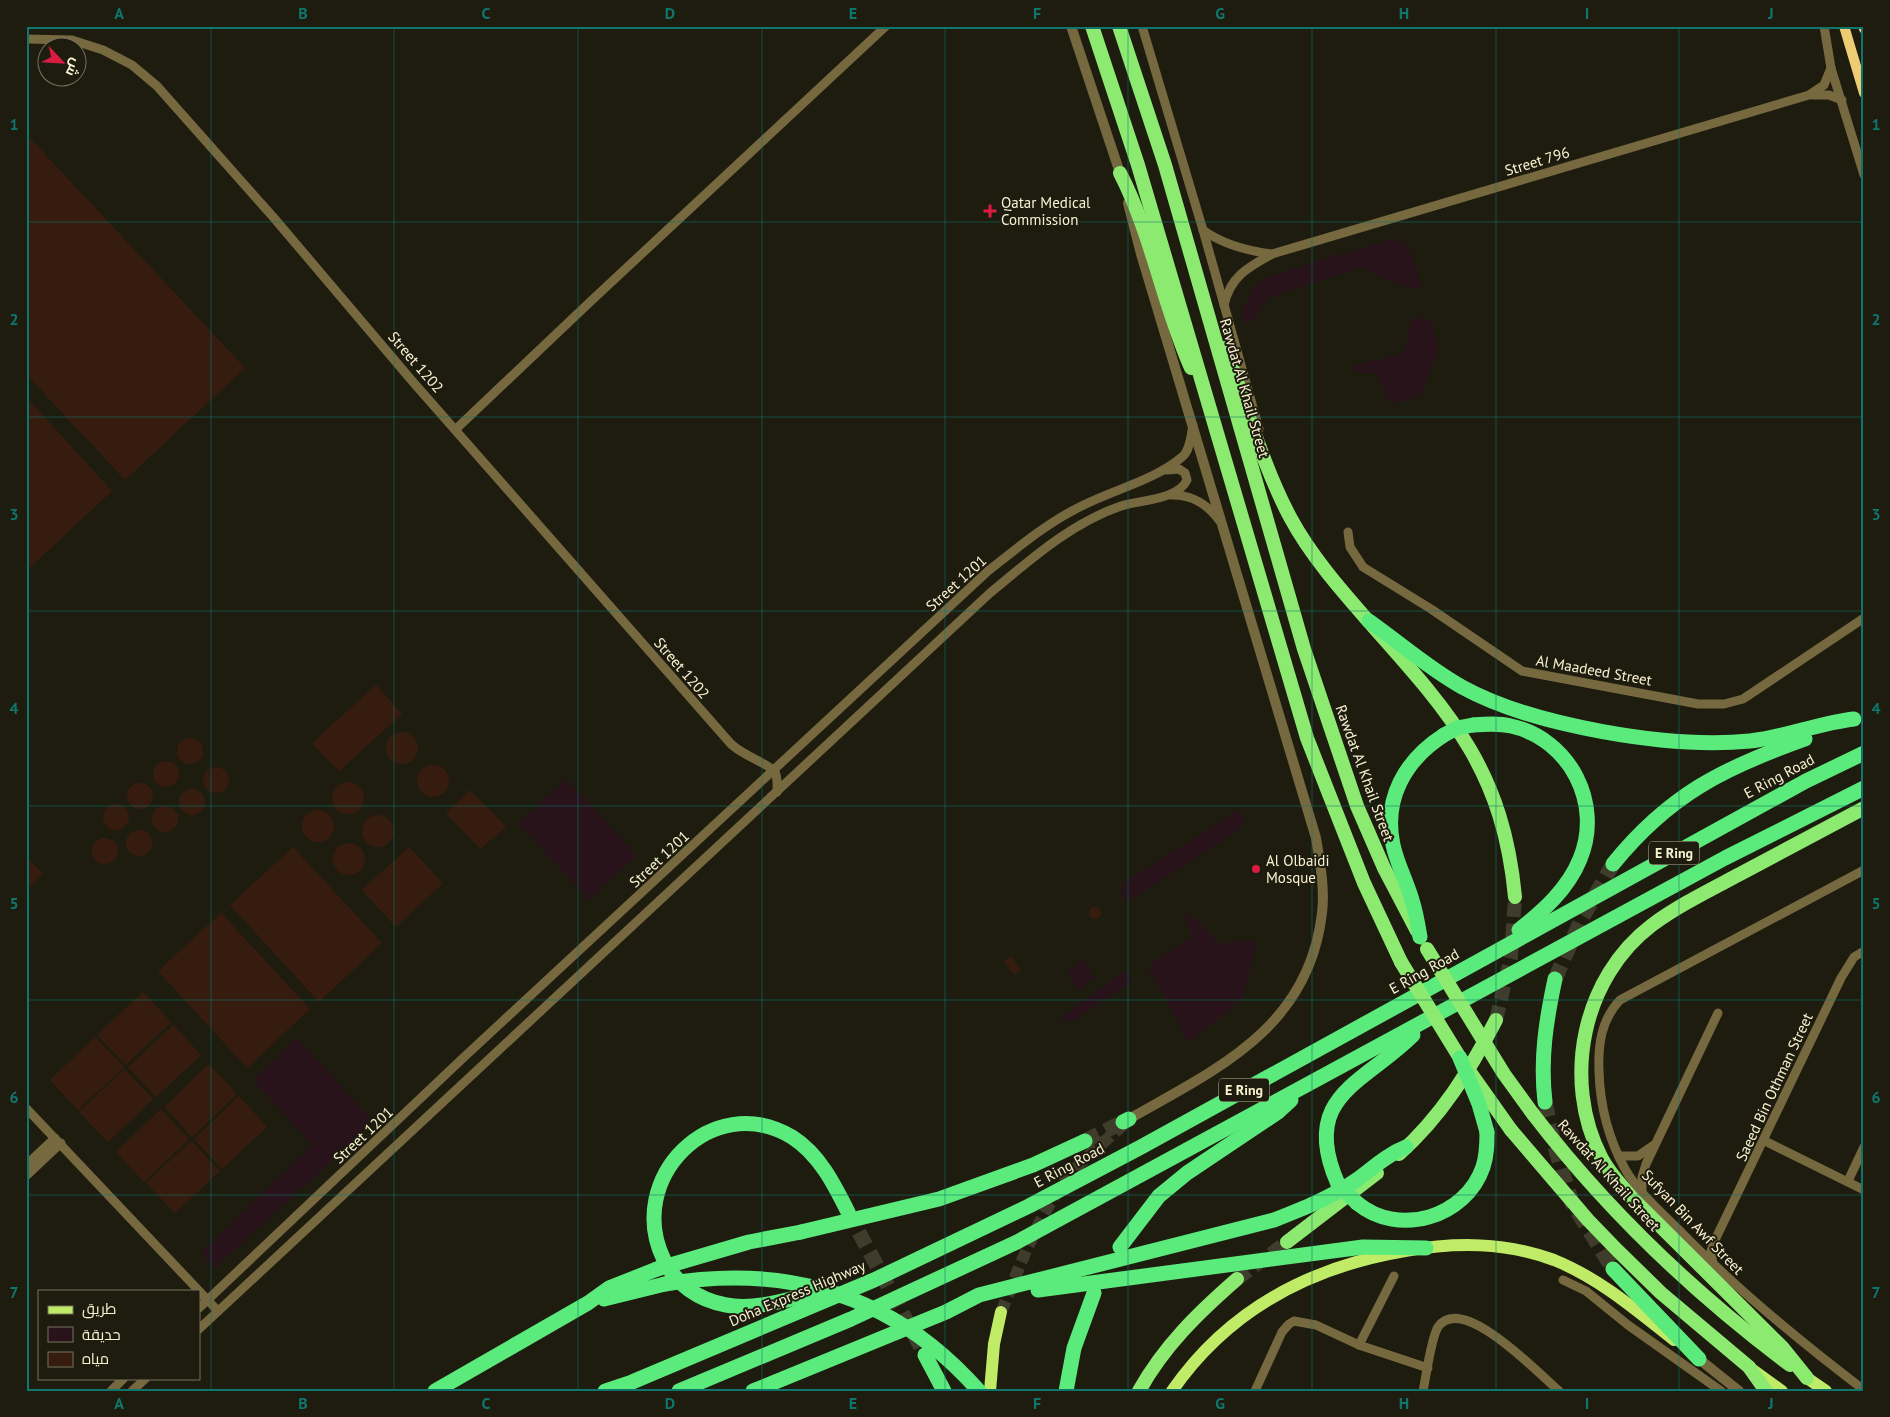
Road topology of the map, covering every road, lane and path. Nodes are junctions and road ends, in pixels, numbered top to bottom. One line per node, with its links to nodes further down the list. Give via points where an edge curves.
1 (886, 26): 21 (street)
2 (1070, 26): 13 (street)
3 (1092, 26): 19 (highway, via 1138,165)
4 (1119, 26): 18 (highway, Rawdat Al Khail Street, via 1165,165)
5 (1142, 26): 15 (street, Rawdat Al Khail Street)
6 (1824, 26): 9 (street)
7 (1844, 26): 10 (main road)
8 (26, 39): 21 (street, Street 1202, via 56,38 88,44 118,56 145,75 274,218)
9 (1831, 68): 11 (street, Street 796, via 1824,85); 12 (street)
10 (1864, 93)
11 (1809, 95): 12 (street, Street 796); 16 (street, Street 796)
12 (1842, 100): 14 (street)
13 (1120, 173): 19 (highway, via 1142,218 1184,351); 20 (street)
14 (1864, 175)
15 (1203, 230): 16 (street, Street 796, via 1248,250); 17 (street, Rawdat Al Khail Street)
16 (1272, 254): 17 (street, Street 796, via 1238,275)
17 (1224, 305): 22 (street, Rawdat Al Khail Street, via 1252,398)
18 (1211, 329): 22 (highway, via 1230,361); 40 (highway, Rawdat Al Khail Street, via 1304,649 1356,806)
19 (1209, 402): 49 (highway, bridge, via 1307,738 1364,883 1401,962)
20 (1193, 425): 23 (street, Street 1201, via 1184,456); 25 (street)
21 (456, 429): 31 (street, Street 1202, via 724,737)
22 (1263, 454): 28 (highway, via 1300,532 1330,575)
23 (1166, 470): 24 (street, Street 1201, via 1182,470 1187,480 1182,488); 32 (street, Street 1201, via 1071,511 1025,542 988,571)
24 (1164, 496): 25 (street, Street 1201, via 1180,495 1199,501); 35 (street, Street 1201, via 1132,502 1102,514 1037,554 975,606)
25 (1224, 527): 53 (street, via 1316,838 1322,878 1322,912 1317,943 1289,1004 1261,1035 1226,1064)
26 (1348, 532): 27 (street, Al Maadeed Street, via 1350,547 1363,567 1522,671 1698,704 1724,704 1743,699)
27 (1864, 618)
28 (1369, 621): 29 (highway, via 1429,667 1463,687 1516,710 1570,724 1626,734 1721,743 1771,738); 39 (highway, via 1443,707 1469,744 1503,825)
29 (1859, 717): 37 (highway, via 1739,764 1698,786 1643,829)
30 (1864, 753): 43 (highway, E Ring Road / E Ring, via 1806,781)
31 (753, 760): 32 (street, Street 1202); 33 (street, via 761,771)
32 (774, 771): 33 (street, Street 1201); 35 (street)
33 (760, 784): 42 (street, Street 1201)
34 (1864, 788): 48 (highway, E Ring, via 1717,862)
35 (777, 792): 44 (street, Street 1201)
36 (1864, 808): 94 (highway, via 1684,904 1651,926 1626,951 1604,982 1588,1021 1580,1069 1583,1104 1595,1141 1611,1173 1633,1199 1782,1347)
37 (1613, 864)
38 (1864, 870): 60 (street, Sufyan Bin Awf Street, via 1628,995 1613,1007 1602,1034 1599,1068 1605,1118)
39 (1515, 897)
40 (1424, 943): 43 (highway, bridge, via 1393,847 1391,810 1396,791 1409,766 1428,745 1444,735 1473,724 1511,725 1545,740 1560,752 1576,775 1586,802 1586,839 1580,859 1562,889 1542,911); 94 (highway, Rawdat Al Khail Street, bridge, via 1499,1066 1566,1157 1652,1247 1728,1317)
41 (1864, 951): 56 (street, Saeed Bin Othman Street, via 1854,957 1841,978)
42 (579, 953): 44 (street); 82 (street, Street 1201)
43 (1486, 956): 67 (highway, E Ring Road / E Ring, via 1141,1147)
44 (590, 964): 85 (street, Street 1201)
45 (1555, 979): 51 (highway, via 1542,1046)
46 (1718, 1013): 57 (street)
47 (1496, 1020): 58 (highway, via 1455,1091)
48 (1426, 1022): 49 (highway, bridge, via 1402,1046 1353,1082 1336,1104 1327,1130 1328,1158 1338,1184 1357,1203 1374,1213 1406,1221 1438,1214 1460,1201 1476,1182 1487,1151 1487,1132); 50 (highway, E Ring)
49 (1460, 1058): 92 (highway, bridge, via 1511,1130 1588,1220 1661,1293)
50 (1309, 1084): 71 (highway, via 1278,1112 1166,1190 1135,1225); 102 (highway, via 1017,1242 851,1319)
51 (1545, 1102)
52 (26, 1108): 54 (street)
53 (1125, 1122)
54 (58, 1140): 61 (street); 62 (street); 79 (street)
55 (1085, 1141): 83 (highway, bridge, via 939,1199 749,1242 657,1269 609,1288)
56 (1765, 1141): 63 (street); 68 (street, Saeed Bin Othman Street)
57 (1656, 1144): 60 (street, via 1638,1156); 65 (street, via 1644,1170)
58 (1406, 1147): 69 (highway, via 1340,1203); 86 (highway, via 1334,1194 1274,1220 979,1295)
59 (1864, 1147): 63 (street)
60 (1619, 1156): 65 (street, Sufyan Bin Awf Street)
61 (26, 1165)
62 (26, 1176)
63 (1848, 1181): 64 (street)
64 (1864, 1190)
65 (1642, 1192): 70 (street, Sufyan Bin Awf Street)
66 (848, 1212): 77 (highway, via 820,1163 806,1148 782,1132 736,1125 712,1131 680,1152 662,1178 653,1215 656,1242 677,1281 692,1292 725,1305 760,1305)
67 (1001, 1220): 77 (highway, Doha Express Highway / E Ring)
68 (1715, 1240): 70 (street); 73 (street, Saeed Bin Othman Street, via 1711,1251)
69 (1287, 1242)
70 (1692, 1244): 73 (street, Sufyan Bin Awf Street)
71 (1120, 1248)
72 (1426, 1248): 86 (highway, via 1364,1248 1056,1286); 91 (main road, via 1495,1245 1555,1261 1603,1286); 109 (main road, via 1345,1264 1282,1291 1226,1331)
73 (1713, 1264): 97 (street, Sufyan Bin Awf Street, via 1742,1292)
74 (1612, 1270): 91 (highway)
75 (1394, 1276): 89 (street)
76 (1237, 1279): 108 (highway, via 1178,1334)
77 (874, 1280): 101 (highway, Doha Express Highway)
78 (1563, 1280): 113 (street, via 1586,1291)
79 (198, 1290)
80 (200, 1292): 82 (street)
81 (1094, 1293): 107 (highway, via 1074,1348)
82 (207, 1300): 84 (street, Street 1201); 85 (street)
83 (588, 1303): 100 (highway); 105 (highway, bridge, via 665,1284 727,1276 794,1281 839,1295 907,1327 948,1359)
84 (200, 1307)
85 (218, 1311): 88 (street, Street 1201)
86 (946, 1312): 103 (highway)
87 (1001, 1312): 106 (main road, via 994,1344)
88 (200, 1328)
89 (1359, 1345): 93 (street); 110 (street, via 1316,1325 1294,1321 1282,1332)
90 (925, 1355): 104 (highway)
91 (1699, 1359): 114 (street)
92 (1749, 1367): 115 (highway); 116 (main road)
93 (1428, 1368): 111 (street); 112 (street, via 1439,1325 1452,1318 1461,1318 1482,1326)
94 (1806, 1378): 117 (main road, Rawdat Al Khail Street)
95 (122, 1380): 98 (street)
96 (144, 1380): 99 (street)
97 (1864, 1390)
98 (111, 1391)
99 (132, 1391)
100 (435, 1391)
101 (604, 1391)
102 (680, 1391)
103 (753, 1391)
104 (944, 1391)
105 (979, 1391)
106 (990, 1391)
107 (1066, 1391)
108 (1139, 1391)
109 (1172, 1391)
110 (1255, 1391)
111 (1423, 1391)
112 (1559, 1391)
113 (1721, 1391)
114 (1739, 1391)
115 (1766, 1391)
116 (1782, 1391)
117 (1826, 1391)

